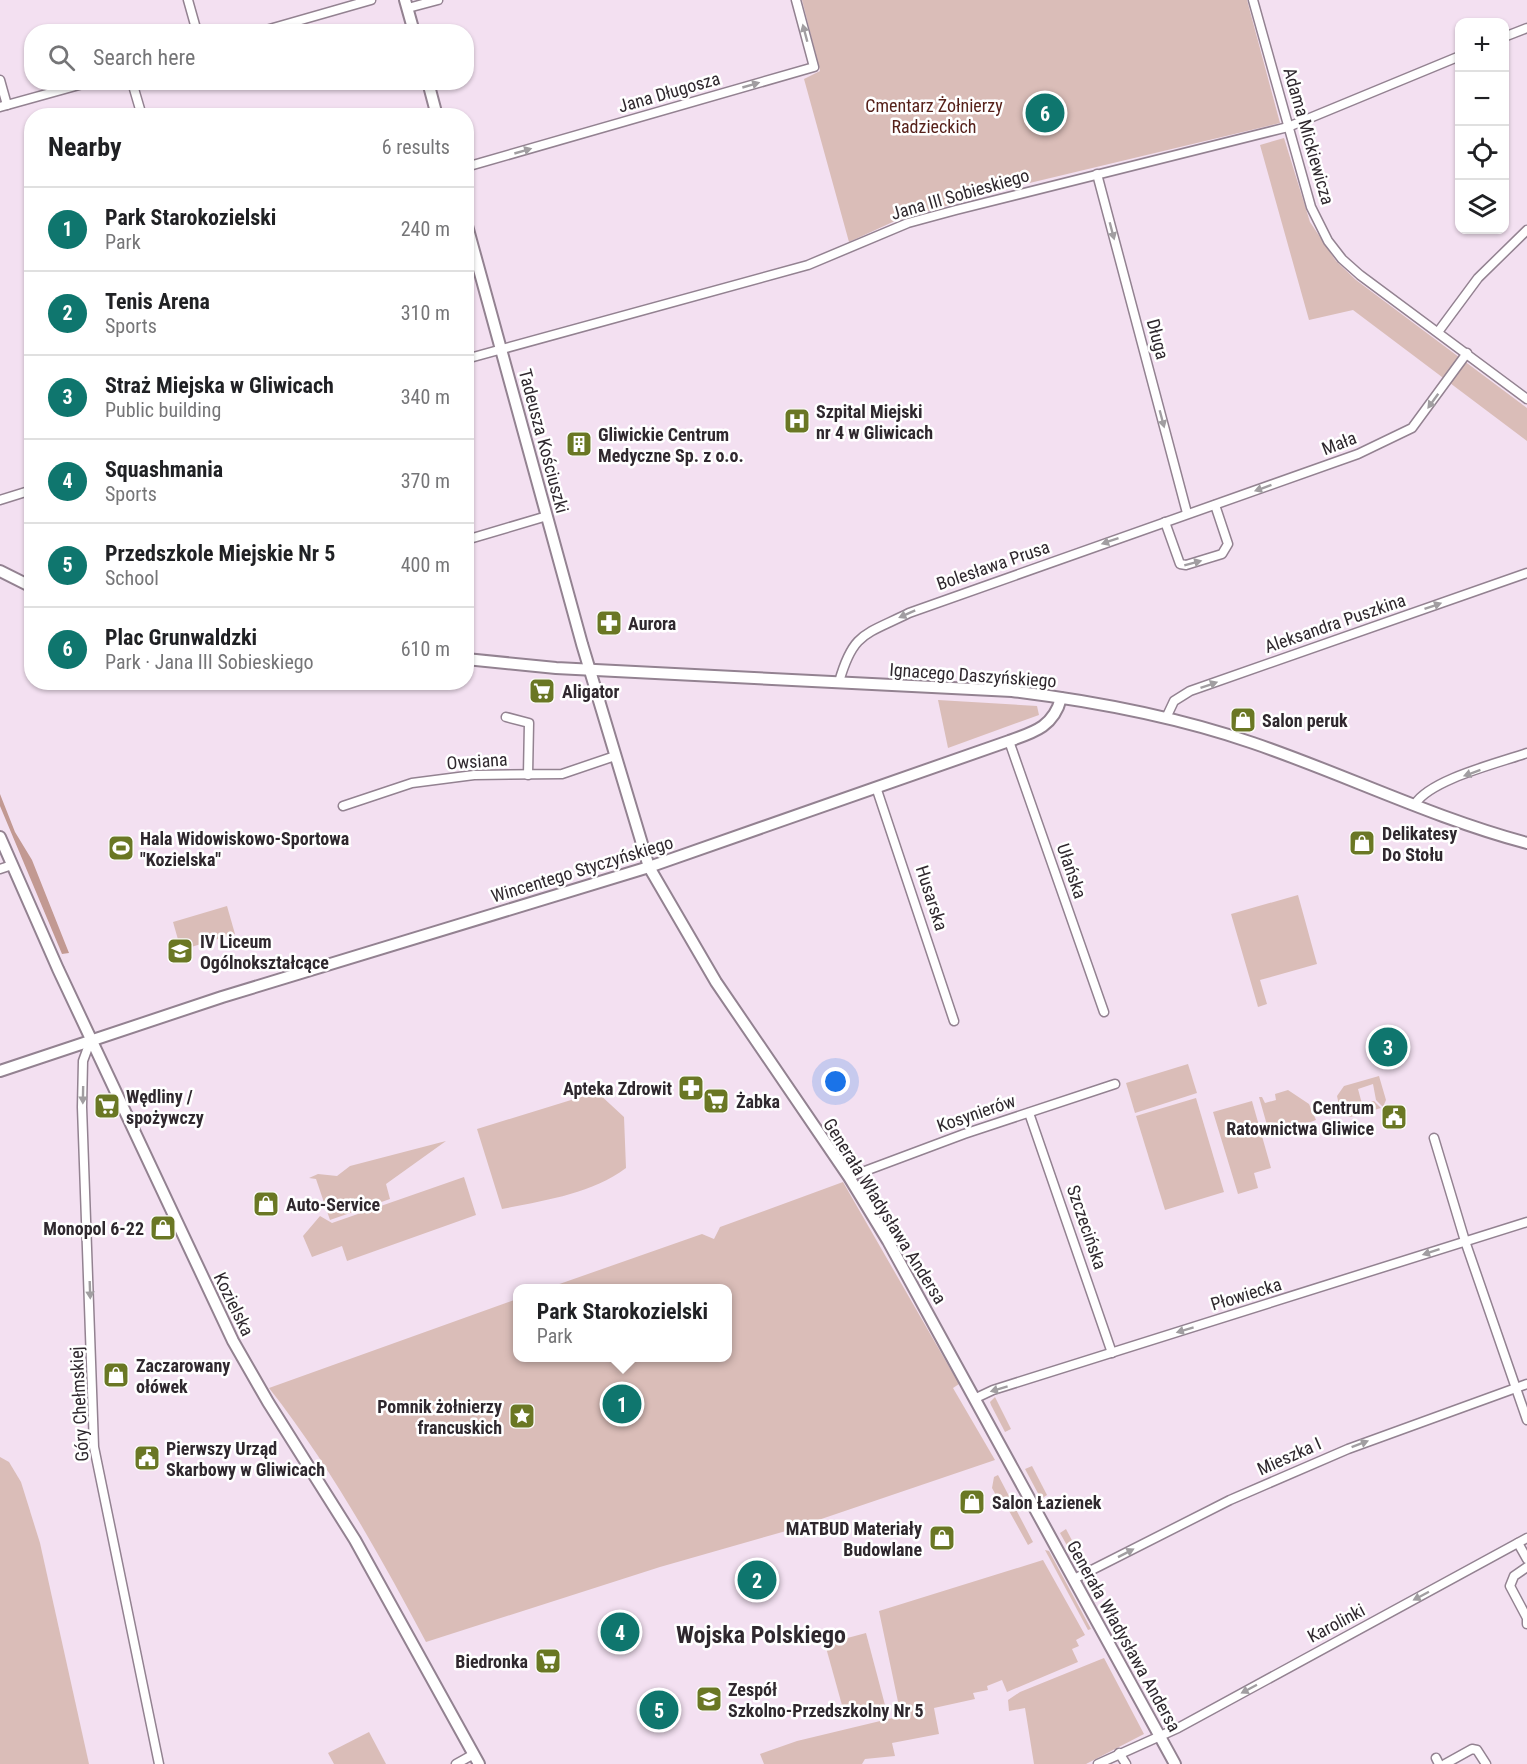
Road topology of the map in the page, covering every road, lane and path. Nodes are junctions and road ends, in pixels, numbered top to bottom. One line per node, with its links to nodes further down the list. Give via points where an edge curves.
1 (188, 0): 7 (street)
2 (372, 0): 8 (street)
3 (438, 0): 6 (street)
4 (796, 0): 21 (street, Jana Długosza, one-way to 4, via 814,67)
5 (1253, 0): 20 (street, Adama Mickiewicza)
6 (407, 4): 9 (street)
7 (194, 24)
8 (287, 24)
9 (412, 24)
10 (1527, 28): 11 (street)
11 (1509, 36)
12 (1455, 58): 20 (street, Jana III Sobieskiego)
13 (0, 80): 17 (street)
14 (61, 90): 17 (street)
15 (134, 90): 18 (street)
16 (430, 90): 19 (street)
17 (4, 106)
18 (140, 108)
19 (435, 108)
20 (1288, 128): 22 (street, Jana III Sobieskiego); 25 (street, Adama Mickiewicza, via 1311,207 1328,241 1360,275)
21 (474, 165)
22 (1097, 174): 26 (street, Jana III Sobieskiego, via 909,223 808,265); 33 (street, Długa, one-way to 33)
23 (1527, 230): 25 (street, via 1478,278)
24 (474, 251): 26 (street, Tadeusza Kościuszki)
25 (1438, 332): 27 (street, Adama Mickiewicza)
26 (501, 349): 28 (street, Jana III Sobieskiego); 34 (street, Tadeusza Kościuszki)
27 (1467, 353): 29 (street, Adama Mickiewicza); 32 (street, Mała, one-way to 32, via 1421,417 1403,434)
28 (474, 357)
29 (1527, 399)
30 (24, 492): 31 (street)
31 (0, 500)
32 (1215, 505): 33 (street, Mała); 35 (street, one-way to 32, via 1180,564 1222,554 1228,544)
33 (1187, 513): 35 (street, Bolesława Prusa)
34 (548, 516): 36 (street); 41 (street, Tadeusza Kościuszki)
35 (1166, 522): 42 (street, Bolesława Prusa, one-way to 42, via 937,602 875,629 851,647)
36 (474, 538)
37 (0, 571): 39 (street)
38 (1527, 573): 45 (street, Aleksandra Puszkina, one-way to 38, via 1174,701 1190,691)
39 (24, 582)
40 (474, 660): 41 (street, Ignacego Daszyńskiego)
41 (590, 670): 42 (street, Ignacego Daszyńskiego); 48 (street, Generała Władysława Andersa)
42 (839, 682): 43 (street, Ignacego Daszyńskiego, via 1012,691)
43 (1061, 698): 45 (street, Ignacego Daszyńskiego); 46 (street, Wincentego Styczyńskiego, via 1047,725)
44 (506, 717): 49 (street, via 529,723)
45 (1166, 718): 51 (street, Ignacego Daszyńskiego, via 1252,743)
46 (1009, 741): 50 (street, Wincentego Styczyńskiego); 58 (street, Ułańska)
47 (1527, 753): 51 (street, one-way to 51, via 1441,784 1420,796)
48 (615, 756): 49 (street, Owsiana, via 562,774); 56 (street, Generała Władysława Andersa)
49 (528, 774): 52 (street, Owsiana, via 474,775 412,783)
50 (876, 786): 56 (street, Wincentego Styczyńskiego); 59 (street, Husarska)
51 (1415, 804): 54 (street, Ignacego Daszyńskiego)
52 (343, 806)
53 (0, 837): 55 (street, Kozielska)
54 (1527, 843)
55 (12, 865): 57 (street); 60 (street, Kozielska)
56 (649, 867): 60 (street, Wincentego Styczyńskiego); 65 (street, Generała Władysława Andersa, via 716,982)
57 (0, 869)
58 (1104, 1012)
59 (954, 1021)
60 (91, 1038): 61 (street, Wincentego Styczyńskiego); 82 (street, Kozielska, via 244,1362 355,1540); 83 (street, Góry Chełmskiej, one-way to 83, via 83,1061 82,1107 94,1447)
61 (0, 1071)
62 (1115, 1084): 63 (street, Kosynierów)
63 (1029, 1113): 65 (street, Kosynierów); 68 (street, Szczecińska)
64 (1434, 1138): 67 (street)
65 (849, 1177): 71 (street, Generała Władysława Andersa)
66 (1527, 1222): 67 (street, Płowiecka)
67 (1465, 1242): 68 (street, Płowiecka, one-way to 68); 70 (street)
68 (1113, 1353): 71 (street, Płowiecka, one-way to 71)
69 (1527, 1384): 70 (street, Mieszka I)
70 (1515, 1389): 72 (street); 77 (street, Mieszka I, one-way to 70, via 1230,1500 1348,1449)
71 (976, 1398): 77 (street, Generała Władysława Andersa)
72 (1527, 1420)
73 (1527, 1538): 74 (street, Karolinki)
74 (1518, 1543): 75 (street); 80 (street, Karolinki, one-way to 80)
75 (1527, 1559)
76 (1527, 1567): 78 (street, via 1514,1576 1510,1586)
77 (1074, 1579): 80 (street, Generała Władysława Andersa)
78 (1527, 1618): 79 (street)
79 (1527, 1624)
80 (1160, 1735): 81 (street, Karolinki); 87 (street, Generała Władysława Andersa)
81 (1119, 1753): 85 (street, Karolinki); 86 (street)
82 (476, 1759): 84 (street)
83 (159, 1764)
84 (456, 1764)
85 (1098, 1764)
86 (1126, 1764)
87 (1175, 1764)
88 (1445, 1764): 89 (street, via 1472,1749 1478,1750)
89 (1486, 1764)

